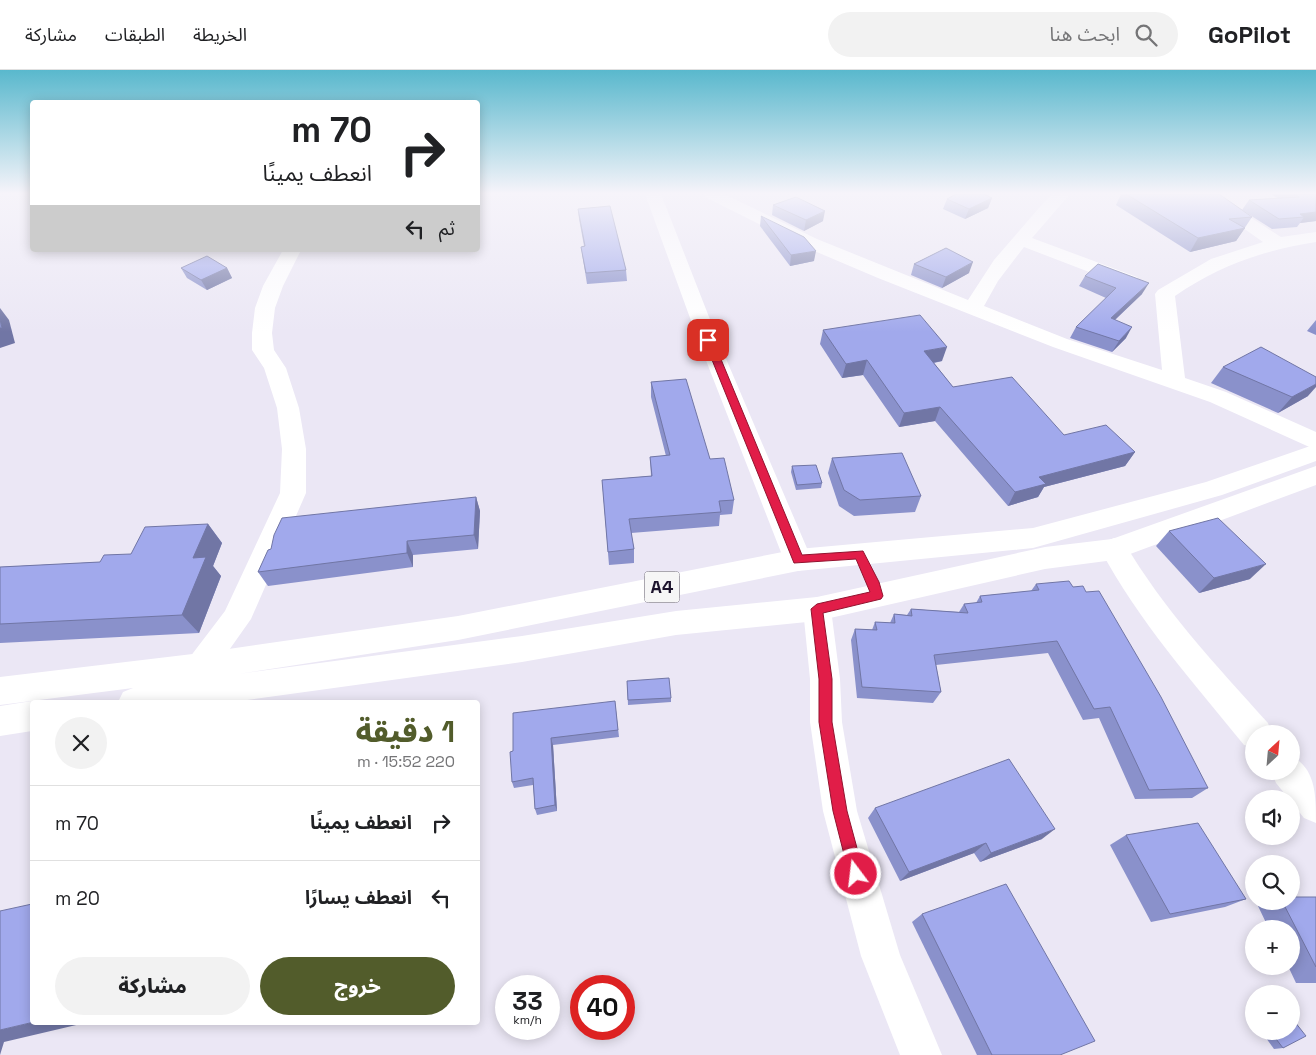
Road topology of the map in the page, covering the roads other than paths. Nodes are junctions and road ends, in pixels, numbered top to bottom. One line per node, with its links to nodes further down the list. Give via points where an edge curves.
1 (670, 240): 17 (main road)
2 (803, 240): 9 (main road)
3 (1021, 240): 8 (main road); 9 (main road, via 993,273)
4 (1273, 240): 6 (main road)
5 (1292, 240): 6 (main road)
6 (1276, 242): 8 (main road, via 1213,264 1189,276)
7 (291, 252): 24 (main road, via 272,286 262,333 263,350 275,368 288,408 294,449 293,493 236,619)
8 (1165, 294): 10 (main road)
9 (973, 309): 10 (main road, via 1060,344)
10 (1174, 382): 11 (main road, via 1254,412)
11 (1316, 442)
12 (1316, 452): 14 (main road, A4)
13 (1316, 475): 15 (main road, A4)
14 (1039, 548): 15 (main road, A4); 16 (main road, A4); 19 (main road, A4)
15 (1114, 549): 29 (main road, via 1127,574 1156,613)
16 (859, 554): 17 (main road, A4); 19 (main road)
17 (798, 560): 18 (main road, A4)
18 (724, 575): 21 (main road, via 725,602); 22 (main road, A4)
19 (877, 596): 20 (main road, A4)
20 (817, 609): 21 (main road, A4); 32 (main road, via 826,722 840,811 881,956)
21 (734, 617): 23 (main road, A4, via 676,623)
22 (458, 628): 23 (main road); 24 (main road, A4)
23 (457, 658): 24 (main road, A4)
24 (198, 680): 25 (main road, A4); 26 (main road, A4)
25 (0, 691)
26 (140, 700)
27 (30, 716): 28 (main road)
28 (0, 721)
29 (1249, 725)
30 (1295, 780): 31 (main road)
31 (1316, 806)
32 (921, 1055)

